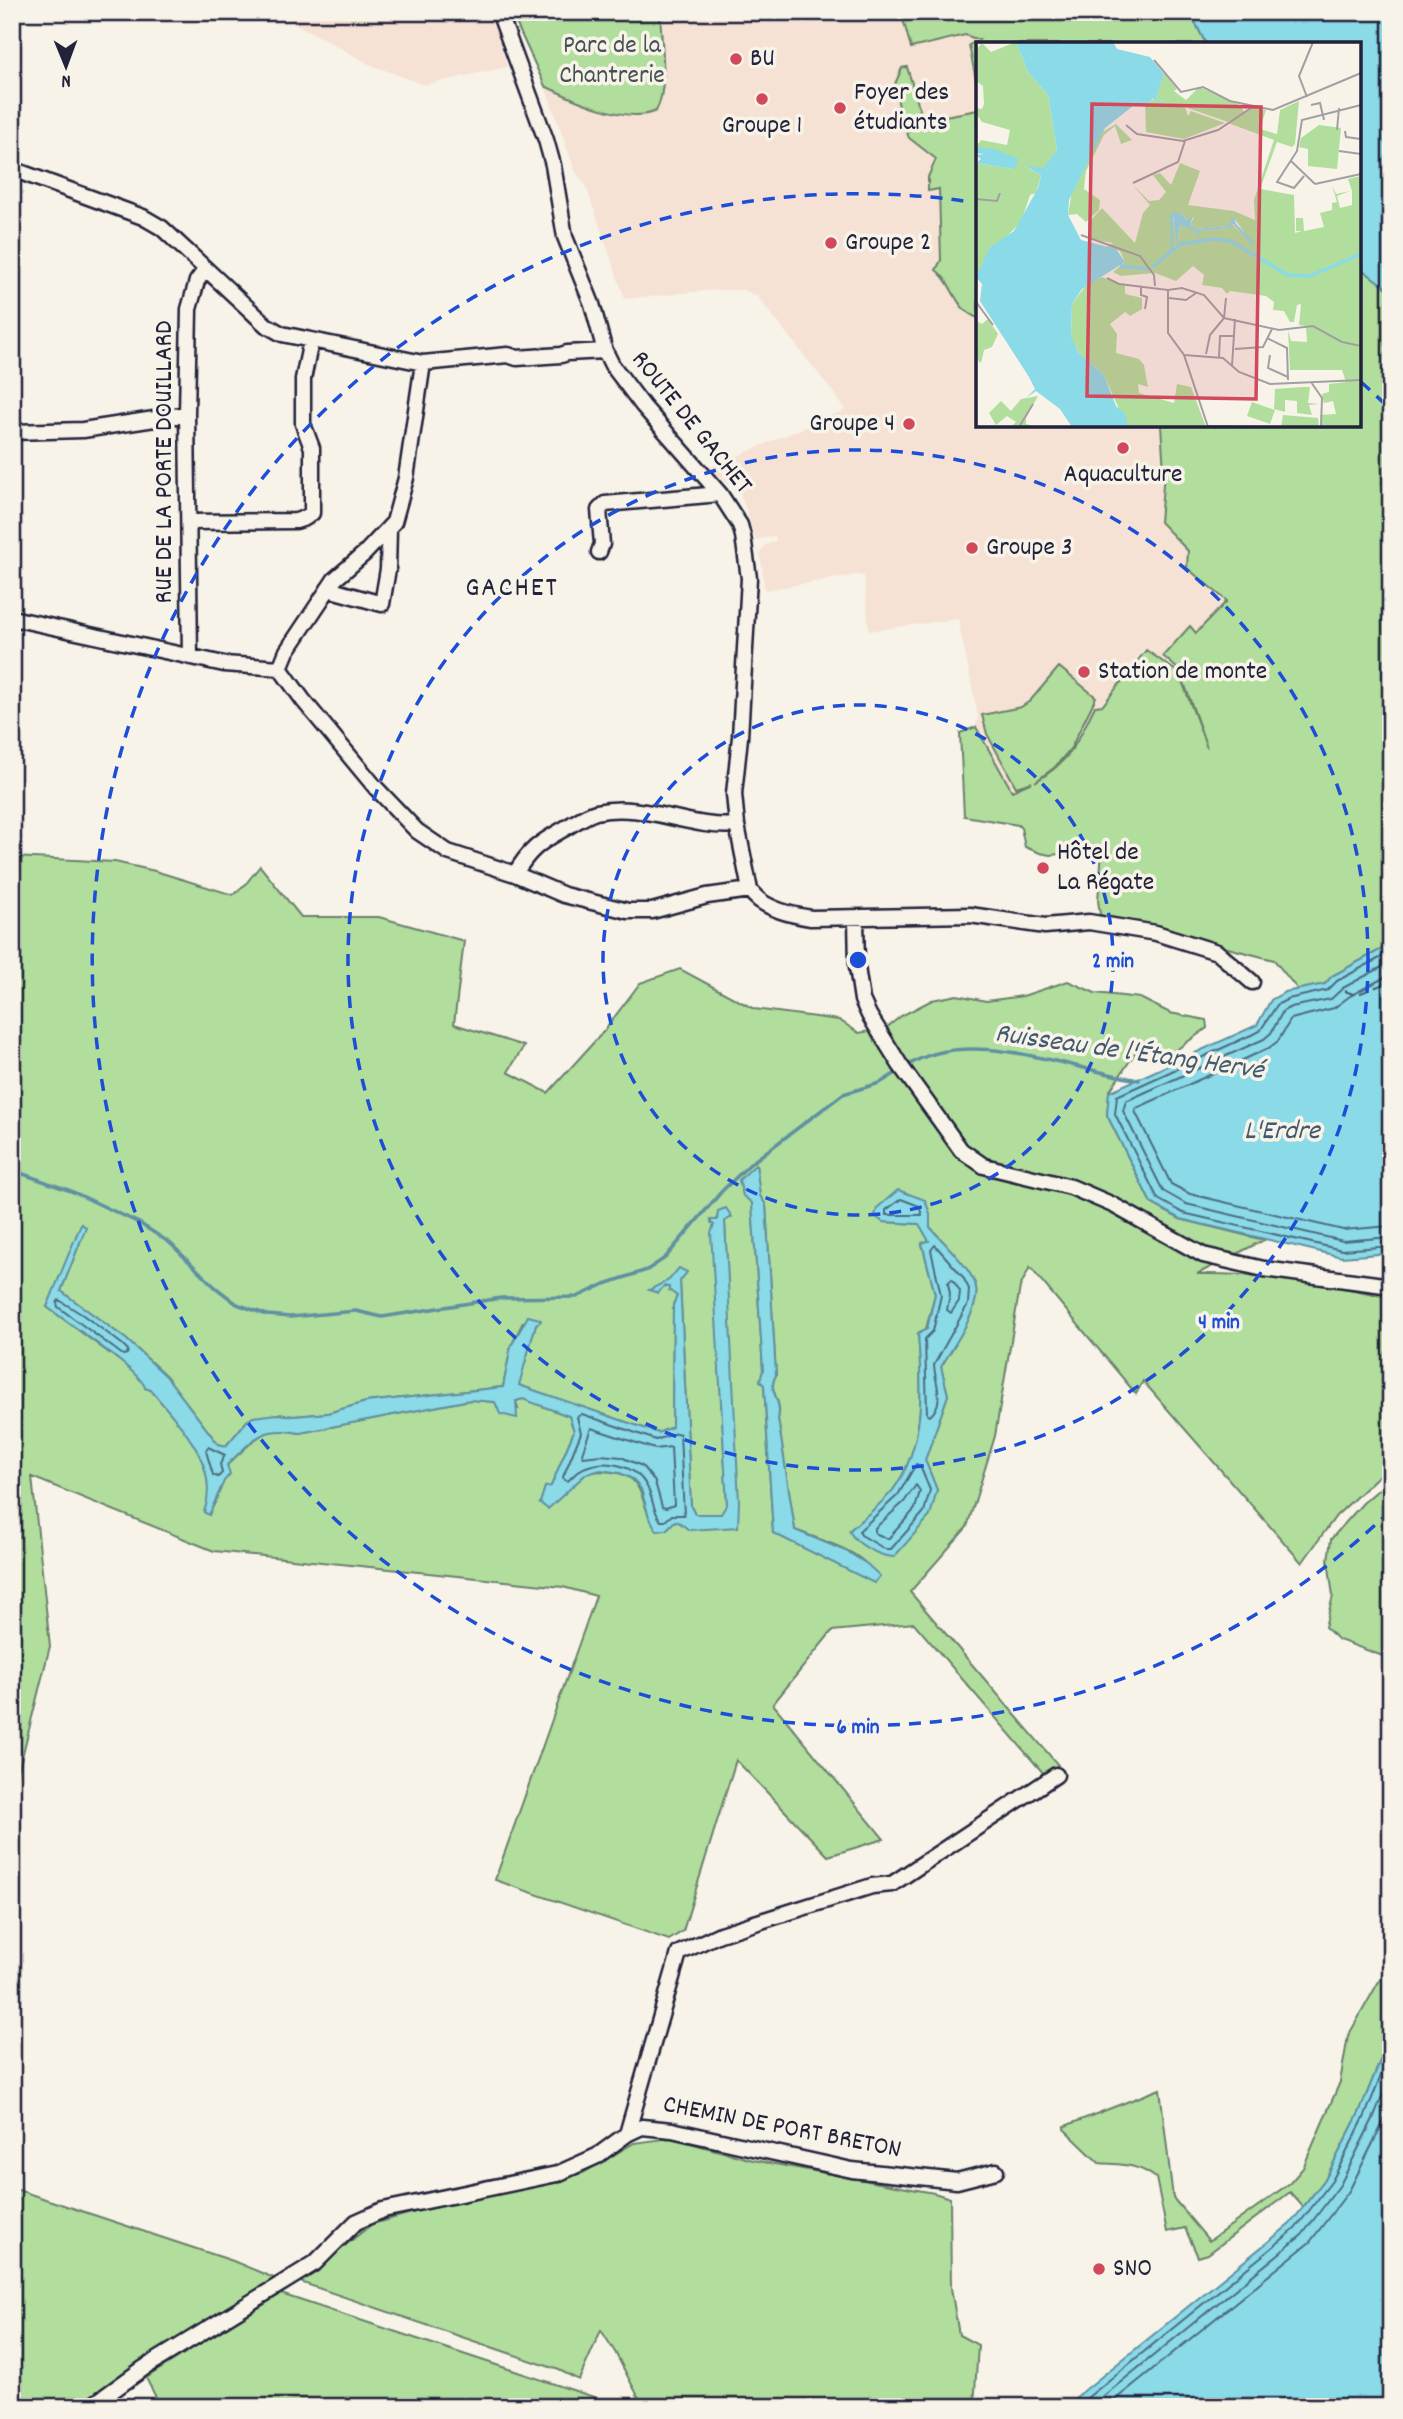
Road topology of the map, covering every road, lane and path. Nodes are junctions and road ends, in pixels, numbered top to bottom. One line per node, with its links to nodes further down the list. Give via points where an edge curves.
1 (499, 12): 5 (street, ROUTE DE GACHET, via 546,140 565,237)
2 (12, 169): 3 (street, via 162,228)
3 (205, 271): 4 (street, via 265,325); 7 (street, RUE DE LA PORTE DOUILLARD, via 189,309)
4 (311, 341): 6 (street); 10 (street, via 303,379 303,424 312,448 312,513 296,521)
5 (605, 351): 6 (street); 9 (street, ROUTE DE GACHET, via 643,406)
6 (423, 363): 11 (street, via 406,478)
7 (187, 414): 8 (street, via 83,430); 10 (street, RUE DE LA PORTE DOUILLARD)
8 (12, 432)
9 (720, 494): 12 (street, via 605,504 599,510 602,544); 17 (street, ROUTE DE GACHET, via 740,525 749,578 734,794)
10 (188, 522): 15 (street, RUE DE LA PORTE DOUILLARD)
11 (389, 529): 13 (street); 13 (street, via 383,604)
12 (598, 552)
13 (328, 589): 16 (street)
14 (12, 618): 15 (street)
15 (190, 657): 16 (street)
16 (280, 668): 18 (street, via 376,788 417,831 449,852)
17 (737, 825): 18 (street, via 714,825 642,810 593,813 526,854); 19 (street, ROUTE DE GACHET)
18 (515, 874): 19 (street, via 587,903 628,911 652,911)
19 (750, 890): 20 (street, via 760,901 798,916)
20 (856, 918): 21 (street, via 970,915 1045,926 1088,922 1156,933 1217,952); 22 (street, via 862,1000 902,1069 961,1150 984,1166 1071,1187 1203,1255 1264,1269)
21 (1252, 982)
22 (1391, 1286)
23 (1056, 1775): 24 (street, via 891,1885 872,1886 720,1934 679,1954)
24 (627, 2134): 25 (street, CHEMIN DE PORT BRETON, via 642,2127 672,2130 852,2170 921,2178 957,2181); 26 (street, CHEMIN DE PORT BRETON, via 597,2156 557,2174 383,2210 356,2222 315,2263 144,2368)
25 (996, 2171)
26 (90, 2407)

